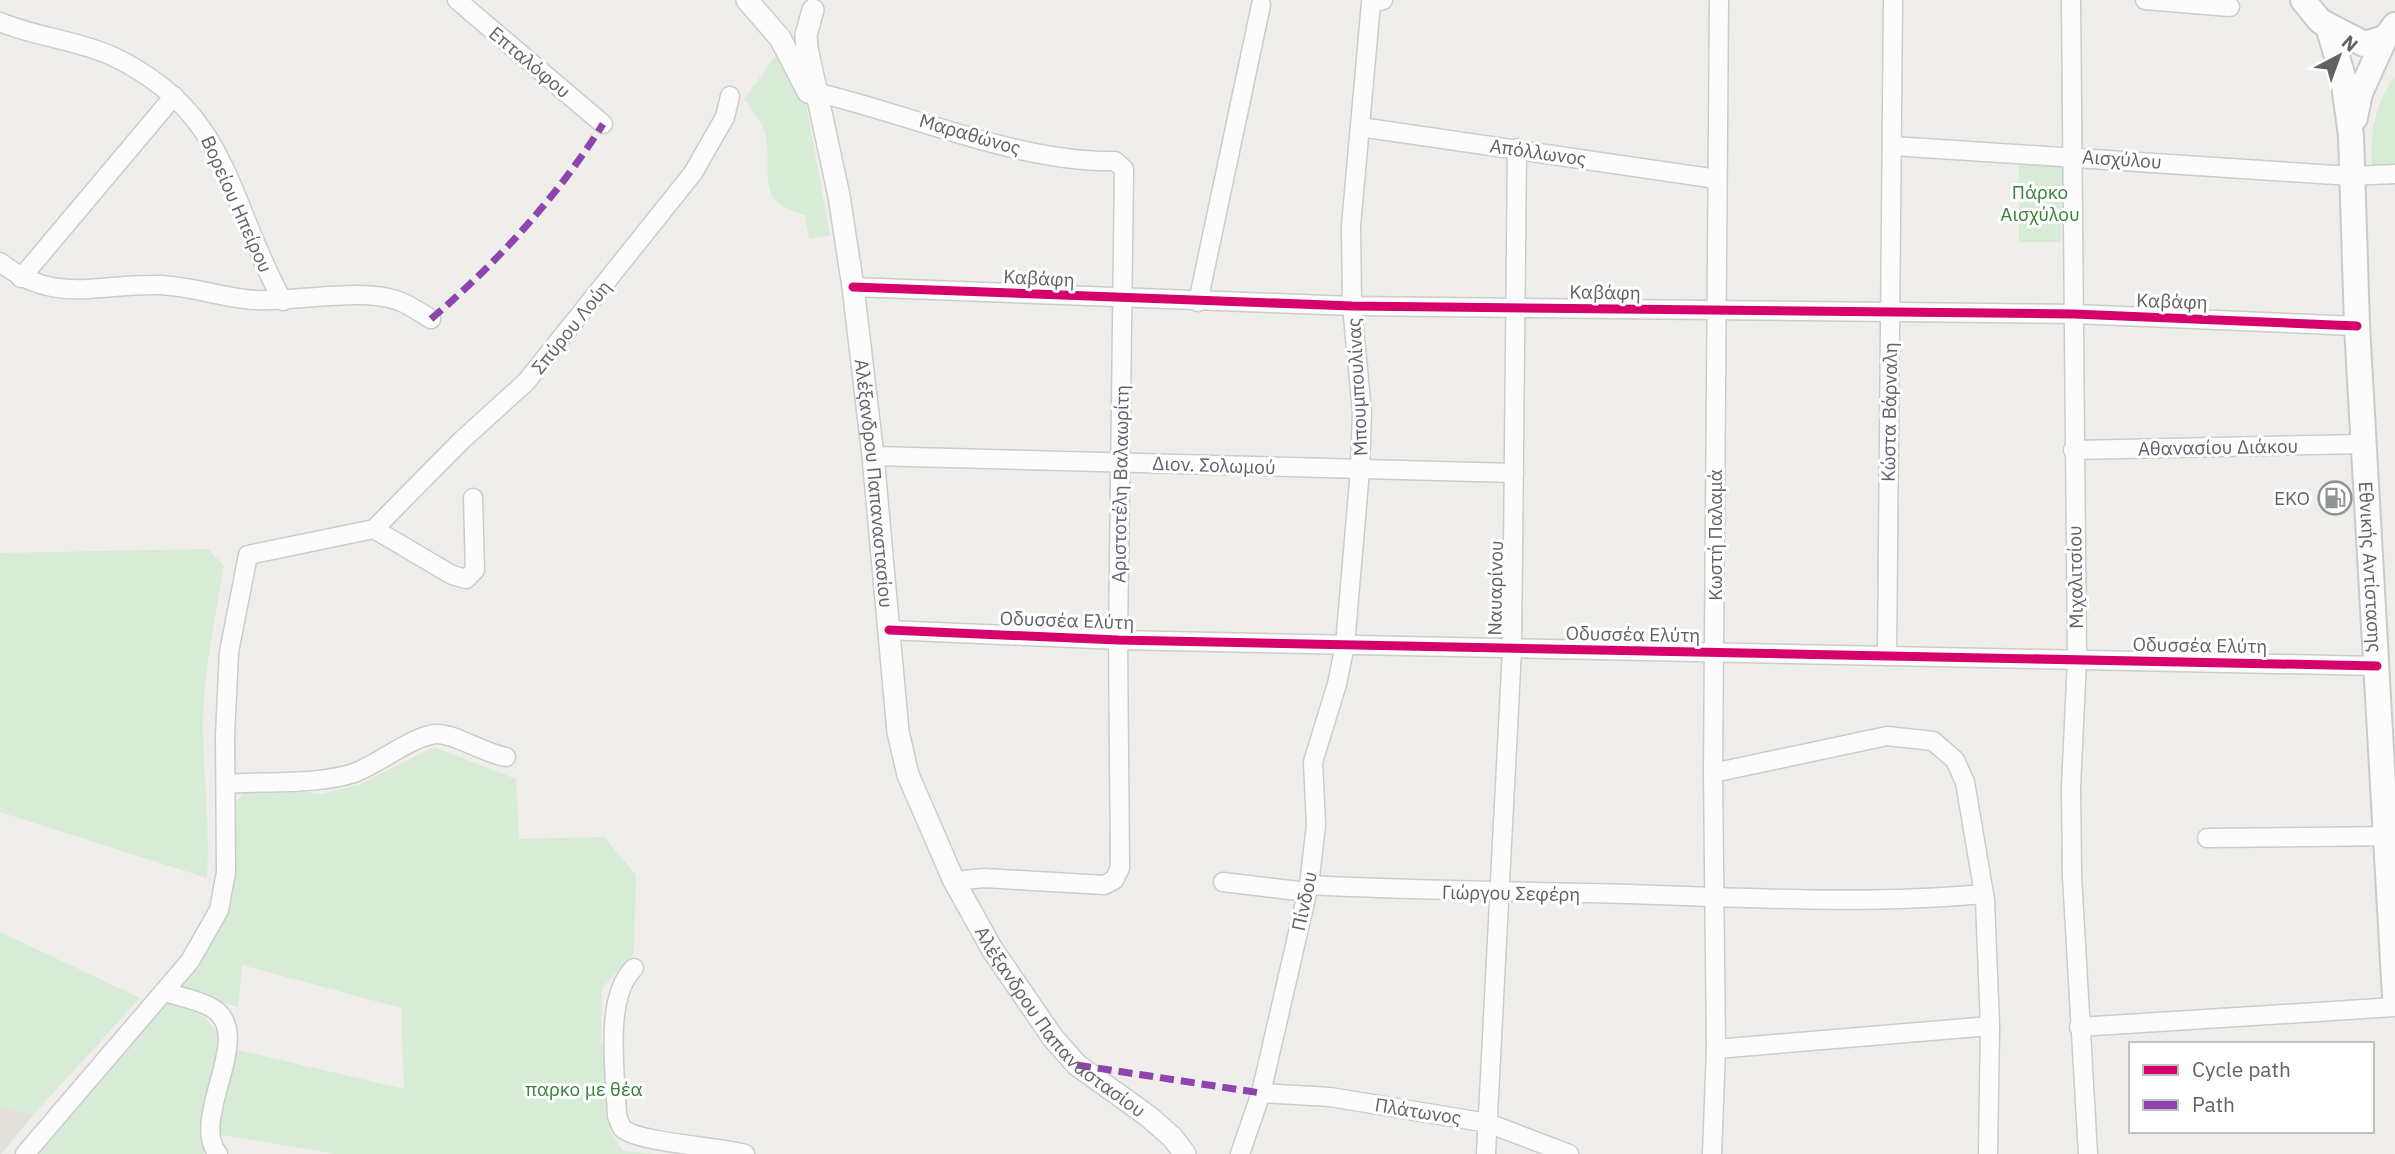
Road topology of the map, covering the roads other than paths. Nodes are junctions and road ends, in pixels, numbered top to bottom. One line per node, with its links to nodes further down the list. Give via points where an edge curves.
1 (457, 0): 20 (street, Επταλόφου)
2 (747, 0): 12 (street)
3 (1718, 0): 29 (street, Κωστή Παλαμά)
4 (1893, 0): 23 (street, Κώστα Βάρναλη)
5 (2071, 0): 25 (street, Μιχαλιτσίου)
6 (2145, 0): 11 (street)
7 (2303, 0): 14 (main road)
8 (1377, 2): 21 (street, Μπουμπουλίνας)
9 (819, 4): 12 (street, via 791,22); 16 (street, Αλέξανδρου Παπαναστασίου, via 806,35)
10 (1261, 5): 35 (street)
11 (2230, 7)
12 (765, 19): 19 (street, via 780,38)
13 (0, 22): 17 (street, Βορείου Ηπείρου, via 93,48 129,65)
14 (2328, 26): 15 (main road, via 2364,44); 22 (main road, via 2343,77)
15 (2391, 32): 22 (main road, via 2360,93)
16 (815, 92): 19 (street, Αλέξανδρου Παπαναστασίου); 26 (street, Μαραθώνος, via 1016,148 1115,161)
17 (174, 96): 31 (street); 34 (street, Βορείου Ηπείρου, via 196,117 214,146 261,259)
18 (730, 96): 50 (street, Σπύρου Λούη, via 725,117 686,182 526,382)
19 (820, 116): 32 (street, Αλέξανδρου Παπαναστασίου)
20 (603, 124)
21 (1360, 127): 24 (street, Απόλλωνος); 36 (street, Μπουμπουλίνας, via 1352,226)
22 (2351, 136): 28 (main road, Εθνικής Αντίστασης)
23 (1893, 146): 25 (street, Αισχύλου); 39 (street, Κώστα Βάρναλη)
24 (1517, 148): 29 (street, Απόλλωνος); 37 (street, Ναυαρίνου)
25 (2075, 156): 28 (street, Αισχύλου); 40 (street, Μιχαλιτσίου)
26 (1124, 169): 33 (street, Αριστοτέλη Βαλαωρίτη)
27 (2395, 174): 28 (street, Αισχύλου)
28 (2351, 176): 42 (main road, Εθνικής Αντίστασης)
29 (1717, 179): 38 (street, Κωστή Παλαμά)
30 (0, 262): 31 (street)
31 (21, 278): 34 (street, via 61,289 159,285)
32 (853, 287): 33 (street, Καβάφη); 45 (street, Αλέξανδρου Παπαναστασίου)
33 (1124, 299): 35 (street, Καβάφη); 46 (street, Αριστοτέλη Βαλαωρίτη)
34 (284, 301): 41 (street, via 356,296 397,300)
35 (1198, 302): 36 (street, Καβάφη)
36 (1352, 306): 37 (street, Καβάφη); 47 (street, Μπουμπουλίνας, via 1359,360)
37 (1513, 308): 38 (street, Καβάφη); 48 (street, Ναυαρίνου)
38 (1715, 310): 39 (street, Καβάφη); 55 (street, Κωστή Παλαμά)
39 (1891, 312): 40 (street, Καβάφη); 56 (street, Κώστα Βάρναλη)
40 (2074, 314): 42 (street, Καβάφη); 44 (street, Μιχαλιτσίου)
41 (431, 319)
42 (2357, 326): 43 (main road, Εθνικής Αντίστασης)
43 (2364, 444): 44 (street, Αθανασίου Διάκου); 58 (main road, Εθνικής Αντίστασης)
44 (2073, 450): 57 (street, Μιχαλιτσίου)
45 (873, 456): 46 (street, Διον. Σολωμού); 51 (street, Αλέξανδρου Παπαναστασίου)
46 (1120, 463): 47 (street, Διον. Σολωμού); 52 (street, Αριστοτέλη Βαλαωρίτη)
47 (1360, 470): 48 (street, Διον. Σολωμού); 53 (street, Μπουμπουλίνας)
48 (1514, 473): 54 (street, Ναυαρίνου)
49 (474, 498): 50 (street, via 475,570 470,578 452,575)
50 (374, 529): 61 (street, via 248,555 229,652)
51 (889, 630): 52 (street, Οδυσσέα Ελύτη); 64 (street, Αλέξανδρου Παπαναστασίου, via 903,760)
52 (1118, 640): 53 (street, Οδυσσέα Ελύτη); 64 (street, Αριστοτέλη Βαλαωρίτη, via 1121,869 1114,880 1104,884 984,878)
53 (1345, 645): 54 (street, Οδυσσέα Ελύτη); 66 (street, Πίνδου, via 1314,762 1316,825)
54 (1512, 649): 55 (street, Οδυσσέα Ελύτη); 67 (street, Ναυαρίνου)
55 (1716, 653): 56 (street, Οδυσσέα Ελύτη); 60 (street, Κωστή Παλαμά)
56 (1887, 656): 57 (street, Οδυσσέα Ελύτη)
57 (2077, 660): 58 (street, Οδυσσέα Ελύτη); 75 (street, Μιχαλιτσίου, via 2071,800)
58 (2377, 666): 62 (main road, Εθνικής Αντίστασης)
59 (506, 757): 61 (street, via 437,734 340,776)
60 (1713, 773): 68 (street, via 1867,738 1933,741 1955,760 1965,782); 69 (street, Κωστή Παλαμά)
61 (226, 784): 71 (street, via 226,872 219,910 200,947)
62 (2390, 836): 63 (street); 72 (main road, Εθνικής Αντίστασης)
63 (2207, 838)
64 (954, 881): 82 (street, Αλέξανδρου Παπαναστασίου, via 992,949 1053,1038 1077,1065 1172,1137)
65 (1223, 882): 66 (street, Γιώργου Σεφέρη)
66 (1308, 888): 67 (street, Γιώργου Σεφέρη); 77 (street, Πίνδου)
67 (1501, 893): 69 (street, Γιώργου Σεφέρη); 78 (street, Ναυαρίνου)
68 (1984, 894): 69 (street, Γιώργου Σεφέρη, via 1922,900); 74 (street)
69 (1713, 898): 76 (street, Κωστή Παλαμά)
70 (634, 968): 81 (street, via 621,987 615,1013 617,1115 622,1128 638,1136)
71 (164, 992): 79 (street); 80 (street, via 215,1010 227,1024 228,1043 211,1121 212,1146)
72 (2395, 997)
73 (2395, 1007): 75 (street)
74 (1990, 1026): 76 (street); 87 (street)
75 (2079, 1027): 88 (street, Μιχαλιτσίου)
76 (1716, 1049): 86 (street, Κωστή Παλαμά)
77 (1261, 1093): 78 (street, Πλάτωνος, via 1330,1097); 83 (street, Πίνδου)
78 (1488, 1123): 84 (street, Ναυαρίνου); 85 (street, Πλάτωνος)
79 (25, 1154)
80 (218, 1154)
81 (745, 1154)
82 (1185, 1154)
83 (1240, 1154)
84 (1486, 1154)
85 (1569, 1154)
86 (1713, 1154)
87 (1988, 1154)
88 (2088, 1154)

